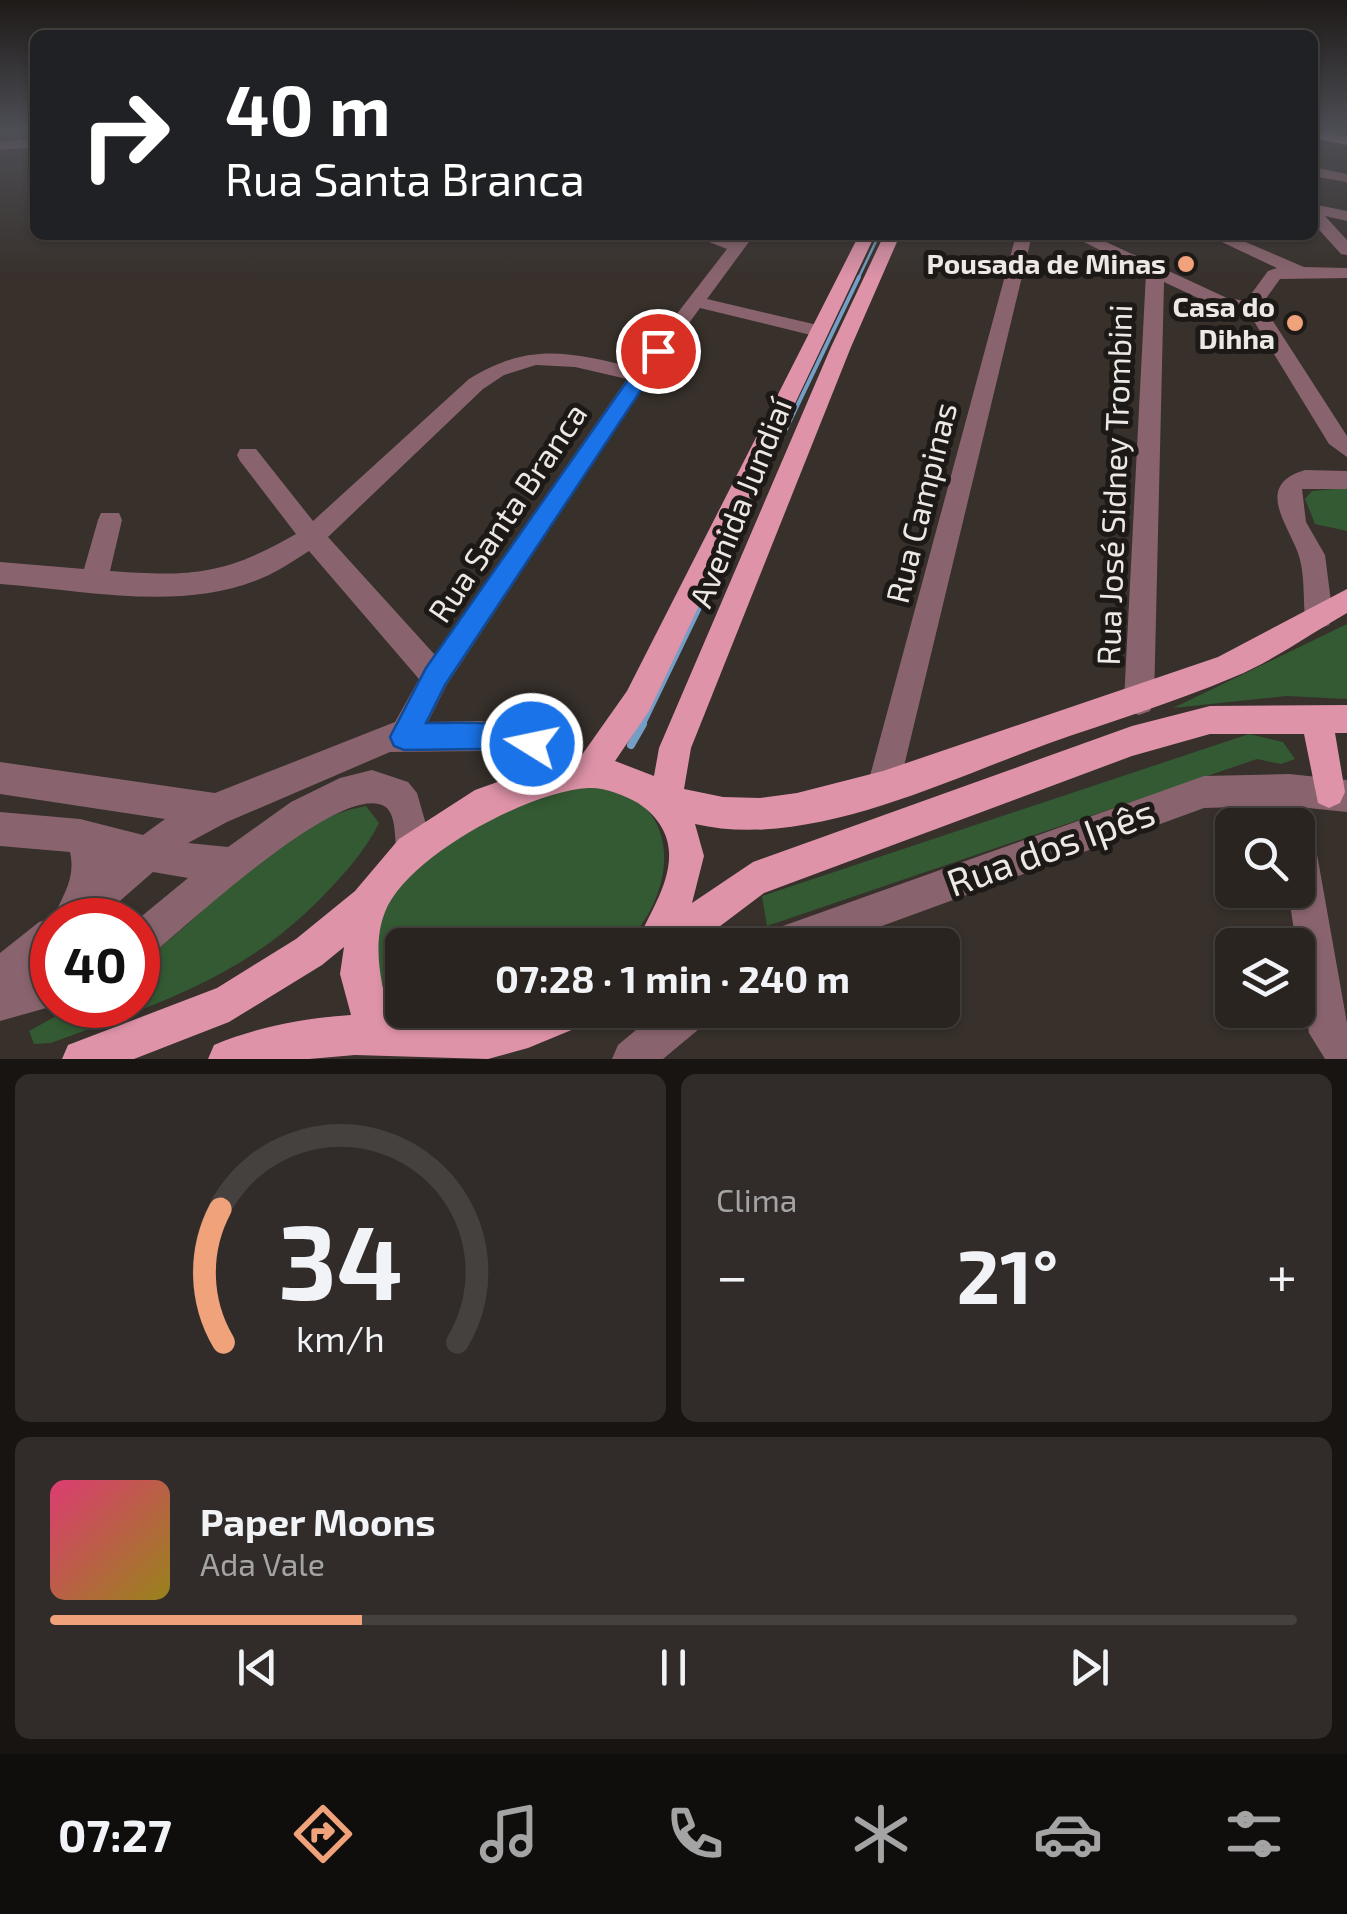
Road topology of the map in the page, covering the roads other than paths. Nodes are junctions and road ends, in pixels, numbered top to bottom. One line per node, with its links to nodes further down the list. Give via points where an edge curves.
1 (1318, 212): 2 (street)
2 (1347, 216)
3 (1318, 218): 10 (street)
4 (864, 240): 16 (main road, Avenida Jundiaí)
5 (890, 240): 35 (main road, Avenida Jundiaí, via 675,748)
6 (1023, 240): 32 (street, Rua Campinas)
7 (1089, 240): 12 (street)
8 (1227, 240): 11 (street)
9 (742, 241): 14 (street, Rua Santa Branca)
10 (1347, 250)
11 (1296, 270): 13 (street); 15 (street, via 1274,275 1255,296)
12 (1156, 271): 15 (street); 27 (street, Rua José Sidney Trombini)
13 (1347, 272)
14 (693, 301): 16 (street); 17 (street, Rua Santa Branca)
15 (1256, 310): 18 (street)
16 (819, 331): 30 (main road, Avenida Jundiaí, via 638,701)
17 (640, 376): 22 (street, via 571,359 530,358 501,366); 26 (street, Rua Santa Branca)
18 (1347, 449)
19 (248, 455): 22 (street)
20 (1347, 480): 25 (street, via 1304,478 1290,486 1294,522)
21 (110, 520): 24 (street)
22 (312, 537): 24 (street, via 259,568 212,582); 26 (street)
23 (0, 573): 24 (street)
24 (94, 581)
25 (1335, 609): 27 (main road, via 1228,667)
26 (436, 676): 29 (street, Rua Santa Branca)
27 (1140, 701): 32 (main road)
28 (1332, 719): 34 (main road); 49 (main road, via 1210,720 1132,742 753,880)
29 (404, 737): 30 (street, via 481,736 532,744); 37 (street, via 389,737)
30 (589, 772): 35 (main road, via 629,780); 40 (main road, via 486,802)
31 (0, 778): 37 (street)
32 (884, 786): 35 (main road, via 760,815)
33 (1288, 790): 34 (street, Rua dos Ipês); 36 (street); 50 (street, Rua dos Ipês, via 1204,792)
34 (1338, 794)
35 (665, 801): 48 (main road, via 686,856)
36 (1291, 808)
37 (215, 810): 41 (street)
38 (0, 829): 39 (street)
39 (80, 836): 41 (street); 43 (street, via 90,851 90,871)
40 (411, 851): 42 (street, via 408,813 398,794 379,785 352,790); 45 (main road)
41 (145, 854): 42 (street); 44 (street)
42 (229, 864): 47 (street)
43 (78, 898)
44 (95, 898)
45 (368, 904): 57 (main road, via 359,974); 59 (main road, via 309,952 228,1003)
46 (1309, 908): 58 (street, via 1329,1033)
47 (160, 923)
48 (662, 928)
49 (687, 928)
50 (827, 928)
51 (30, 953): 52 (street)
52 (0, 977)
53 (30, 994): 54 (street)
54 (0, 1002)
55 (530, 1028): 57 (main road, via 439,1043)
56 (669, 1028): 61 (street)
57 (376, 1035): 60 (main road, via 303,1038)
58 (1347, 1055)
59 (82, 1059)
60 (228, 1059)
61 (632, 1059)

